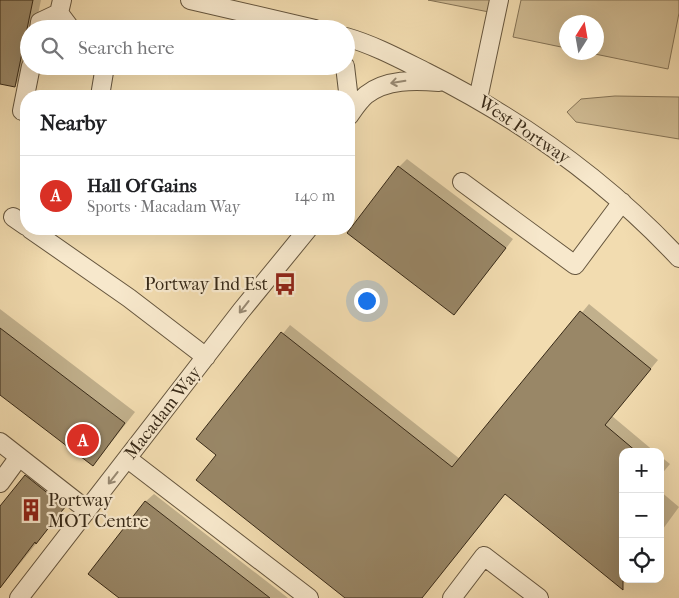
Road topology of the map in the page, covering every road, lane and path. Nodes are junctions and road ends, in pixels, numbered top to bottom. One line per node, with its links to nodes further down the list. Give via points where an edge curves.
1 (190, 0): 6 (street)
2 (500, 0): 15 (street)
3 (61, 7): 4 (street); 5 (street)
4 (43, 20)
5 (68, 20)
6 (276, 20)
7 (355, 40): 11 (street, West Portway)
8 (29, 75): 12 (street)
9 (104, 75): 13 (street)
10 (346, 75): 14 (street)
11 (447, 83): 15 (street, West Portway); 16 (street, one-way to 16, via 412,80 383,86 365,95)
12 (26, 90)
13 (101, 90)
14 (348, 90)
15 (478, 99): 18 (street, West Portway, via 551,146)
16 (355, 108)
17 (462, 182): 18 (street, via 575,265)
18 (622, 202): 21 (street, West Portway)
19 (39, 235): 22 (street)
20 (302, 235): 22 (street, Macadam Way, one-way to 22)
21 (679, 258)
22 (206, 357): 25 (street, Macadam Way)
23 (0, 442): 24 (street)
24 (19, 457): 26 (street); 27 (street)
25 (128, 458): 27 (street, Macadam Way, one-way to 27); 29 (street)
26 (0, 483)
27 (87, 510): 28 (street, Macadam Way)
28 (19, 598)
29 (309, 598)
30 (452, 598): 31 (street, via 484,556)
31 (539, 598)

